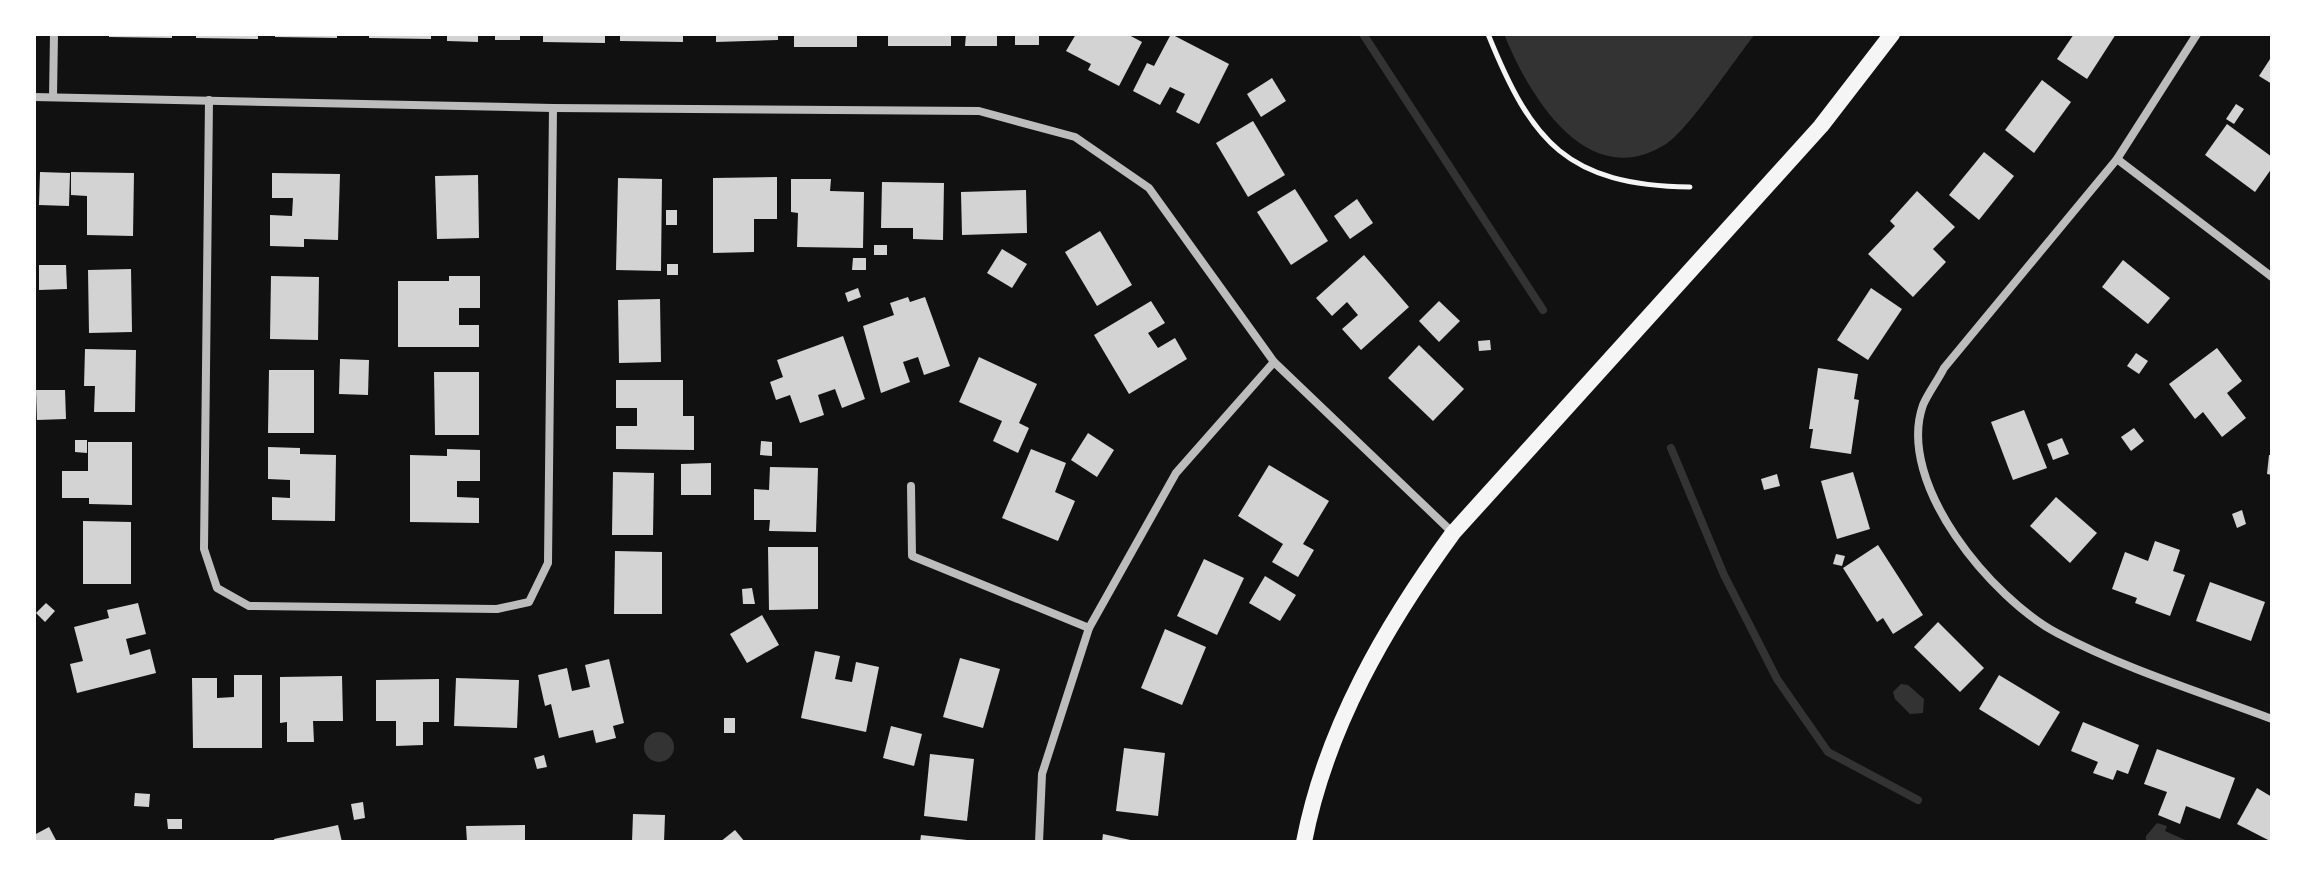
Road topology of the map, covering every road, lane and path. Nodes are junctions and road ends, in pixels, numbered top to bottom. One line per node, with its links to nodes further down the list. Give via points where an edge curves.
1 (54, 34): 6 (street)
2 (1488, 34): 10 (path, via 1511,90 1576,165 1641,186)
3 (1892, 34): 14 (main road, via 1821,126)
4 (2197, 34): 9 (street)
5 (34, 97): 6 (street)
6 (53, 97): 7 (street)
7 (209, 100): 8 (street); 8 (street, via 204,549 217,588 249,606 497,609 529,602 548,563)
8 (553, 108): 12 (street, via 979,111 1075,137 1149,188)
9 (2117, 159): 11 (street); 16 (street, via 1944,368 1923,407 1920,453 1941,515 1986,578 2054,632)
10 (1690, 187)
11 (2272, 277)
12 (1274, 362): 14 (street); 15 (street, via 1176,473)
13 (911, 486): 15 (street, via 912,556)
14 (1453, 533): 18 (main road, via 1403,601 1360,678 1310,811)
15 (1089, 628): 17 (street, via 1042,774)
16 (2272, 719)
17 (1039, 842)
18 (1304, 842)

